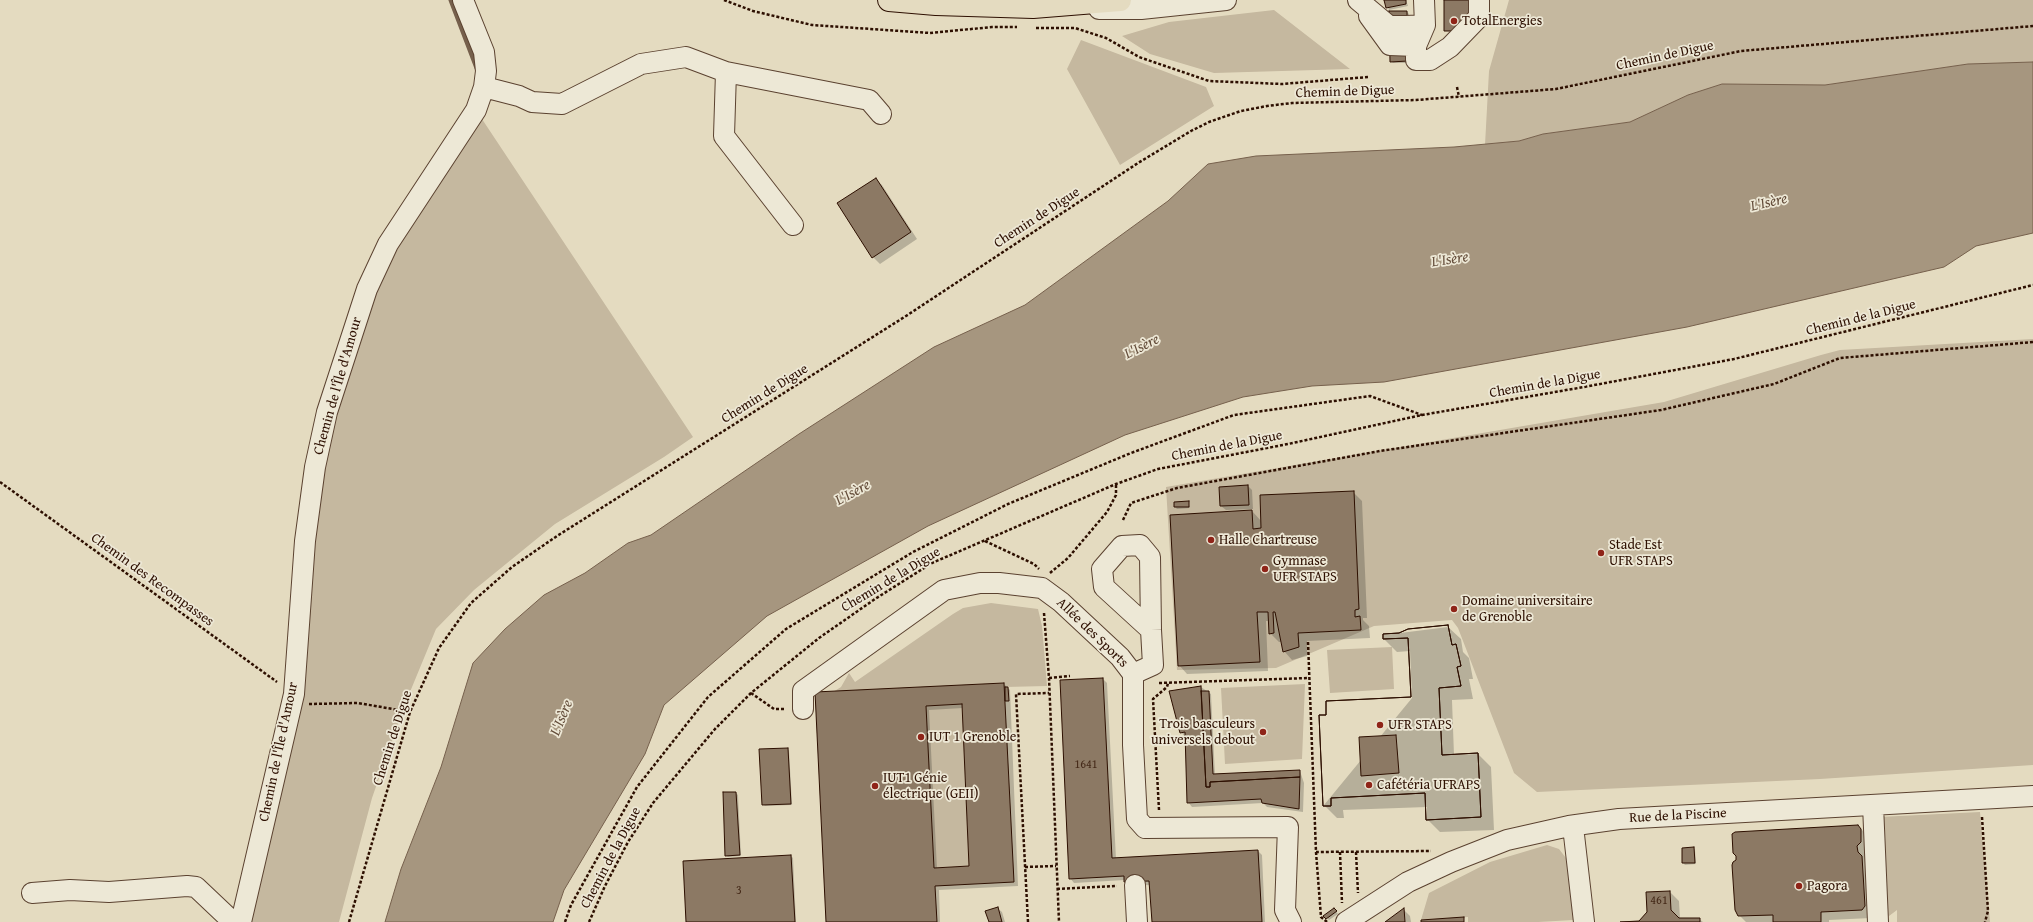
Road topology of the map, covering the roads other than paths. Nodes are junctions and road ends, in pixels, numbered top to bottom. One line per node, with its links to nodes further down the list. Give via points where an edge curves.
1 (463, 0): 12 (street, Chemin de l'Île d'Amour, via 484,52)
2 (889, 0): 8 (highway, via 970,6)
3 (1120, 0): 8 (highway)
4 (1226, 0): 8 (street)
5 (1358, 0): 9 (street, via 1389,26); 10 (street, via 1390,46)
6 (1424, 0): 9 (street)
7 (1479, 0): 10 (street, via 1480,18 1450,47 1430,60 1416,60)
8 (1031, 17)
9 (1424, 25): 10 (street)
10 (1416, 46)
11 (726, 72): 12 (street, via 686,57 641,64 562,104 532,102); 13 (street, via 869,100); 14 (street, via 724,136)
12 (484, 87): 25 (street, Chemin de l'Île d'Amour, via 476,110 388,244 367,289 327,412 315,467 305,541 292,699)
13 (881, 114)
14 (793, 225)
15 (1151, 630): 16 (street, via 1153,665)
16 (1133, 674): 17 (street, Allée des Sports, via 1120,657 1042,584 980,584 944,590 803,691); 27 (street, Allée des Sports, via 1137,819 1146,828 1288,827 1285,910)
17 (804, 709)
18 (2033, 796): 19 (street, Rue de la Piscine)
19 (1873, 805): 20 (street, Rue de la Piscine, via 1619,819); 29 (street)
20 (1570, 826): 23 (street, Rue de la Piscine, via 1507,840 1451,862); 28 (street, via 1574,835)
21 (1135, 885): 26 (street)
22 (32, 893): 24 (street, via 196,887)
23 (1344, 916)
24 (233, 922)
25 (241, 922)
26 (1137, 922)
27 (1291, 922)
28 (1584, 922)
29 (1878, 922)

